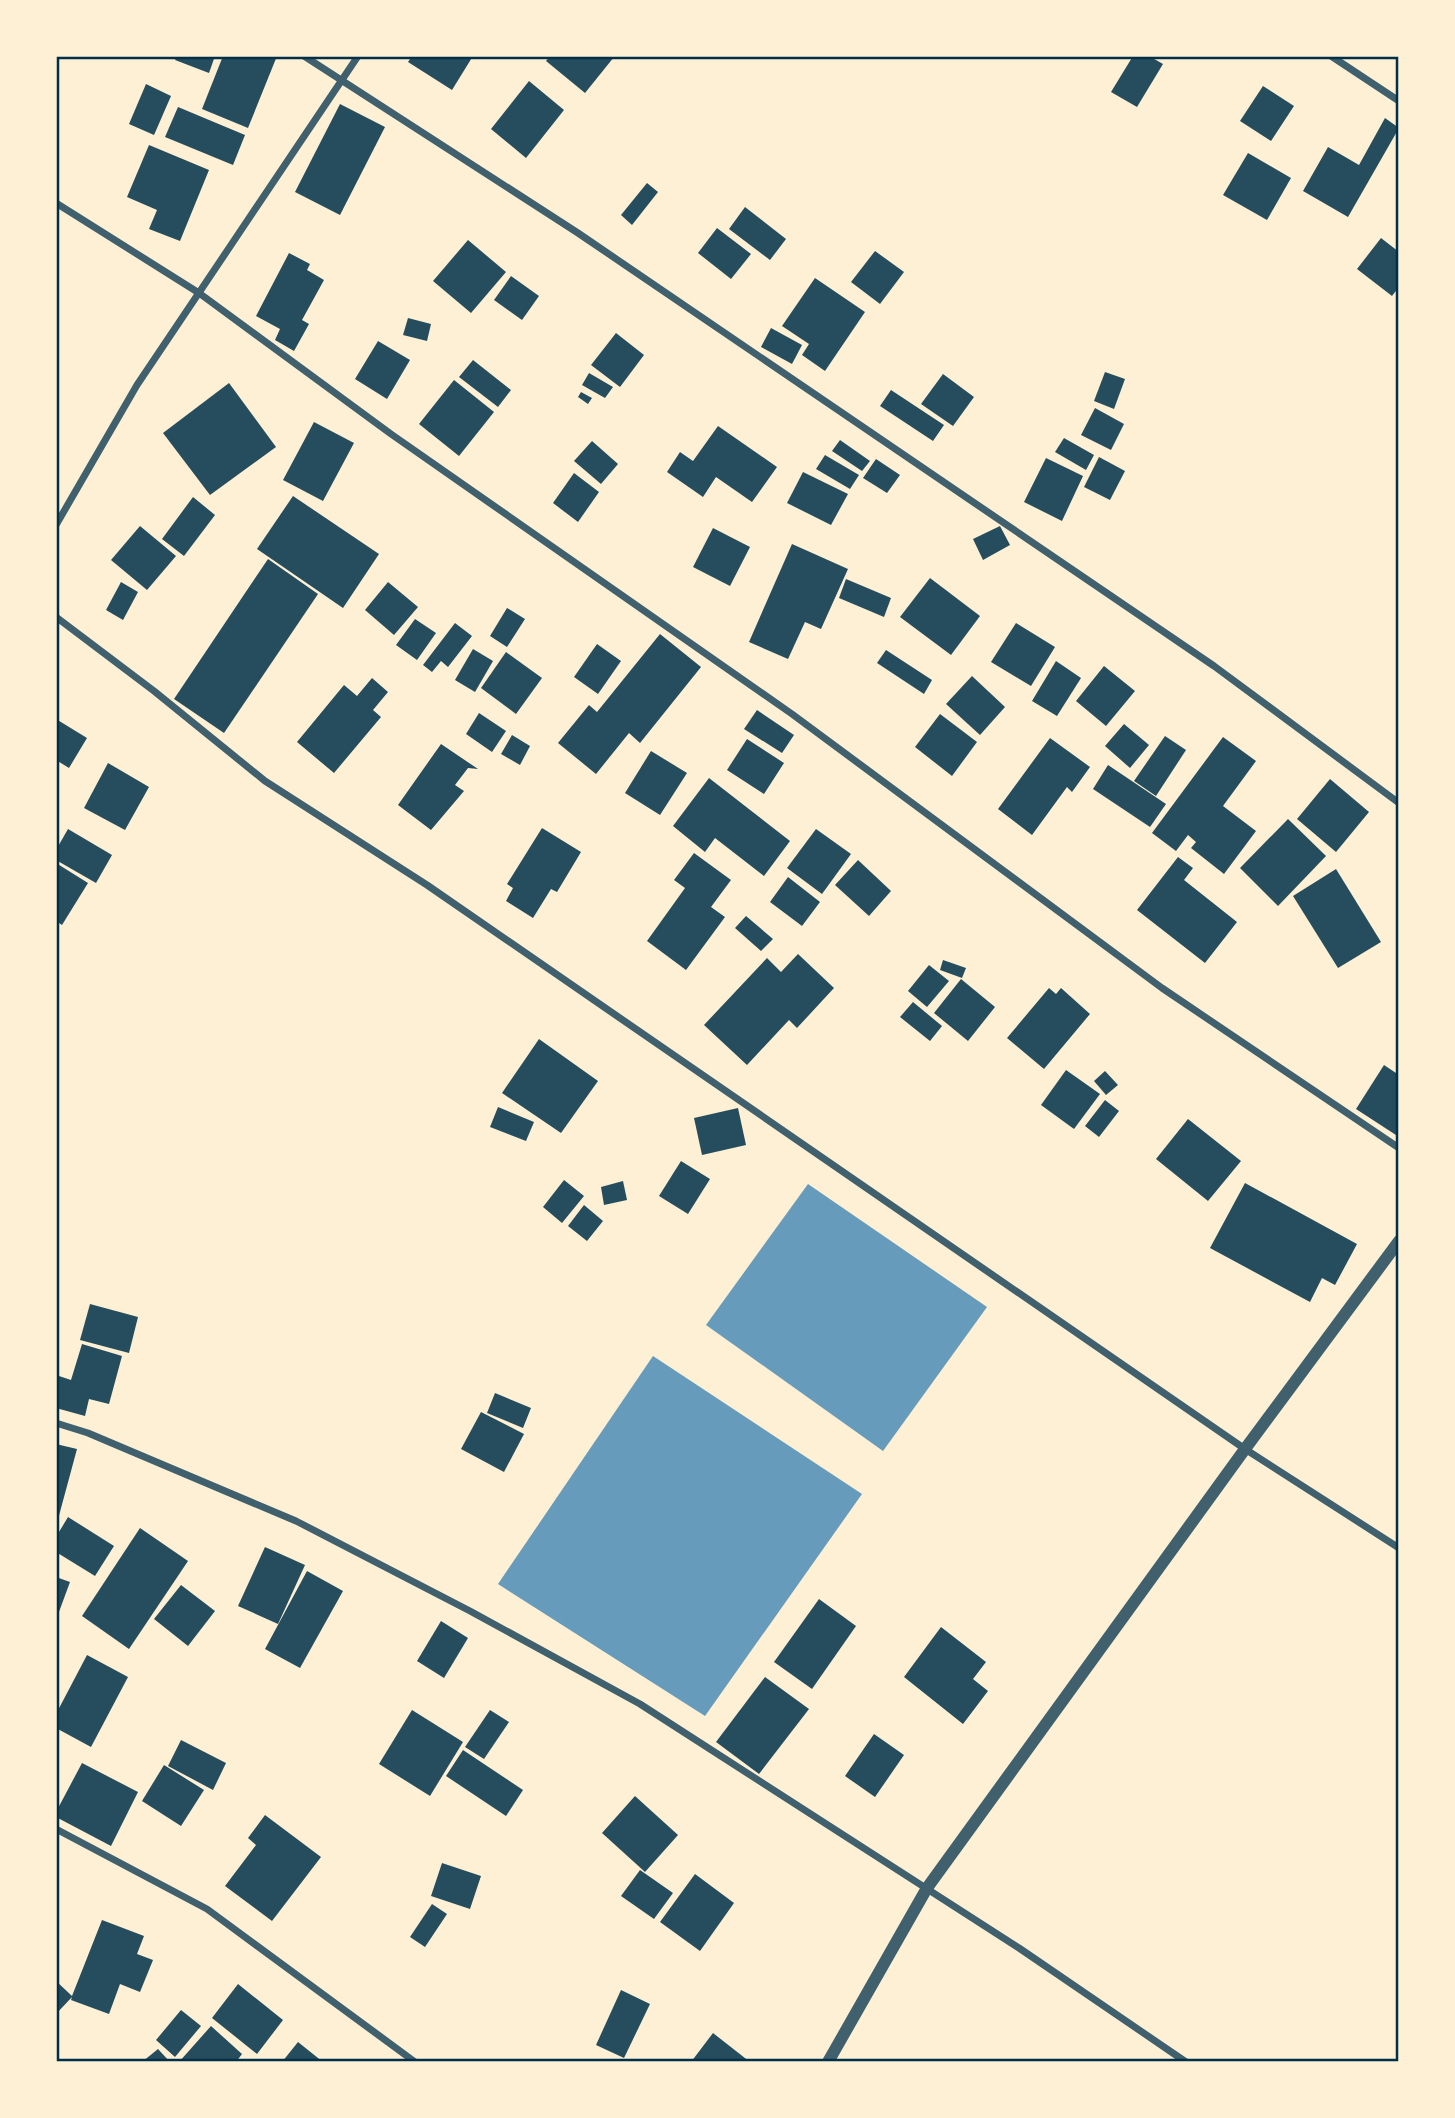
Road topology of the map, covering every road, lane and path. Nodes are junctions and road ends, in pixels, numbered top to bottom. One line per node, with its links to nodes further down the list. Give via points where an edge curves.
1 (304, 56): 4 (street)
2 (358, 56): 4 (street)
3 (1331, 56): 5 (street)
4 (342, 79): 7 (street); 10 (street, via 578,233 1214,666)
5 (1399, 101)
6 (56, 203): 7 (street)
7 (199, 293): 8 (street, via 137,384); 11 (street, via 402,442 792,714 1163,988)
8 (56, 524)
9 (56, 617): 14 (street, via 265,781 426,885)
10 (1399, 803)
11 (1399, 1148)
12 (1399, 1241): 14 (street)
13 (56, 1423): 17 (street, via 296,1521 470,1611 640,1704)
14 (1245, 1449): 15 (street); 17 (street)
15 (1399, 1548)
16 (56, 1829): 18 (street, via 207,1909)
17 (927, 1888): 19 (street); 20 (street)
18 (415, 2062)
19 (828, 2062)
20 (1186, 2062)

